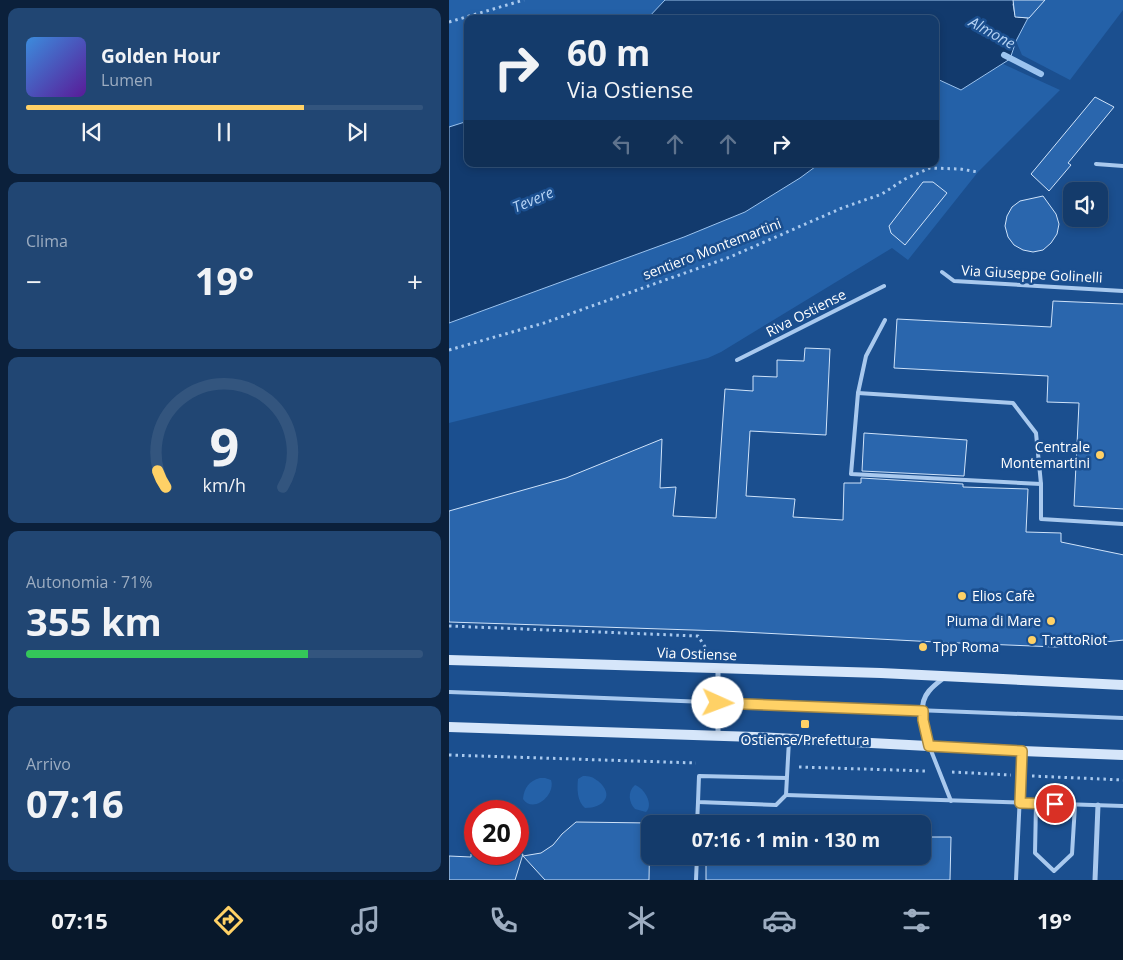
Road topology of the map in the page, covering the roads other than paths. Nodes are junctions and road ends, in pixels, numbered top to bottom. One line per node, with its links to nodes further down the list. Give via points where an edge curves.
1 (1096, 164): 2 (lane)
2 (1123, 166)
3 (942, 272): 5 (lane, Via Giuseppe Golinelli, via 954,281)
4 (885, 286): 7 (lane, Riva Ostiense)
5 (1123, 291)
6 (885, 320): 8 (lane, via 866,356)
7 (737, 360)
8 (859, 393): 9 (lane, via 1013,403 1036,433); 9 (lane, via 851,474)
9 (1041, 484): 10 (lane, via 1041,519)
10 (1123, 524)
11 (449, 660): 12 (main road, Via Ostiense)
12 (718, 669): 13 (main road, Via Ostiense); 16 (street)
13 (945, 677): 14 (main road, Via Ostiense); 17 (street, via 928,692)
14 (1123, 685)
15 (449, 692): 16 (lane)
16 (718, 703): 17 (lane); 20 (street)
17 (923, 711): 18 (lane); 22 (street)
18 (1123, 718)
19 (449, 727): 20 (main road)
20 (718, 735): 21 (main road)
21 (789, 738): 22 (main road); 25 (lane)
22 (929, 746): 23 (main road); 27 (lane)
23 (1022, 751): 24 (main road); 29 (lane)
24 (1123, 755)
25 (787, 778): 26 (lane); 28 (lane, via 699,776)
26 (786, 795): 27 (lane); 28 (lane, via 776,804)
27 (951, 801): 29 (lane)
28 (698, 802): 34 (lane)
29 (1020, 803): 30 (lane); 37 (lane)
30 (1036, 804): 31 (lane); 31 (lane, via 1035,853 1054,871 1072,854)
31 (1075, 805): 32 (lane)
32 (1098, 805): 33 (lane); 38 (street)
33 (1123, 806)
34 (697, 815)
35 (697, 865): 36 (lane)
36 (696, 880)
37 (1016, 880)
38 (1095, 880)

